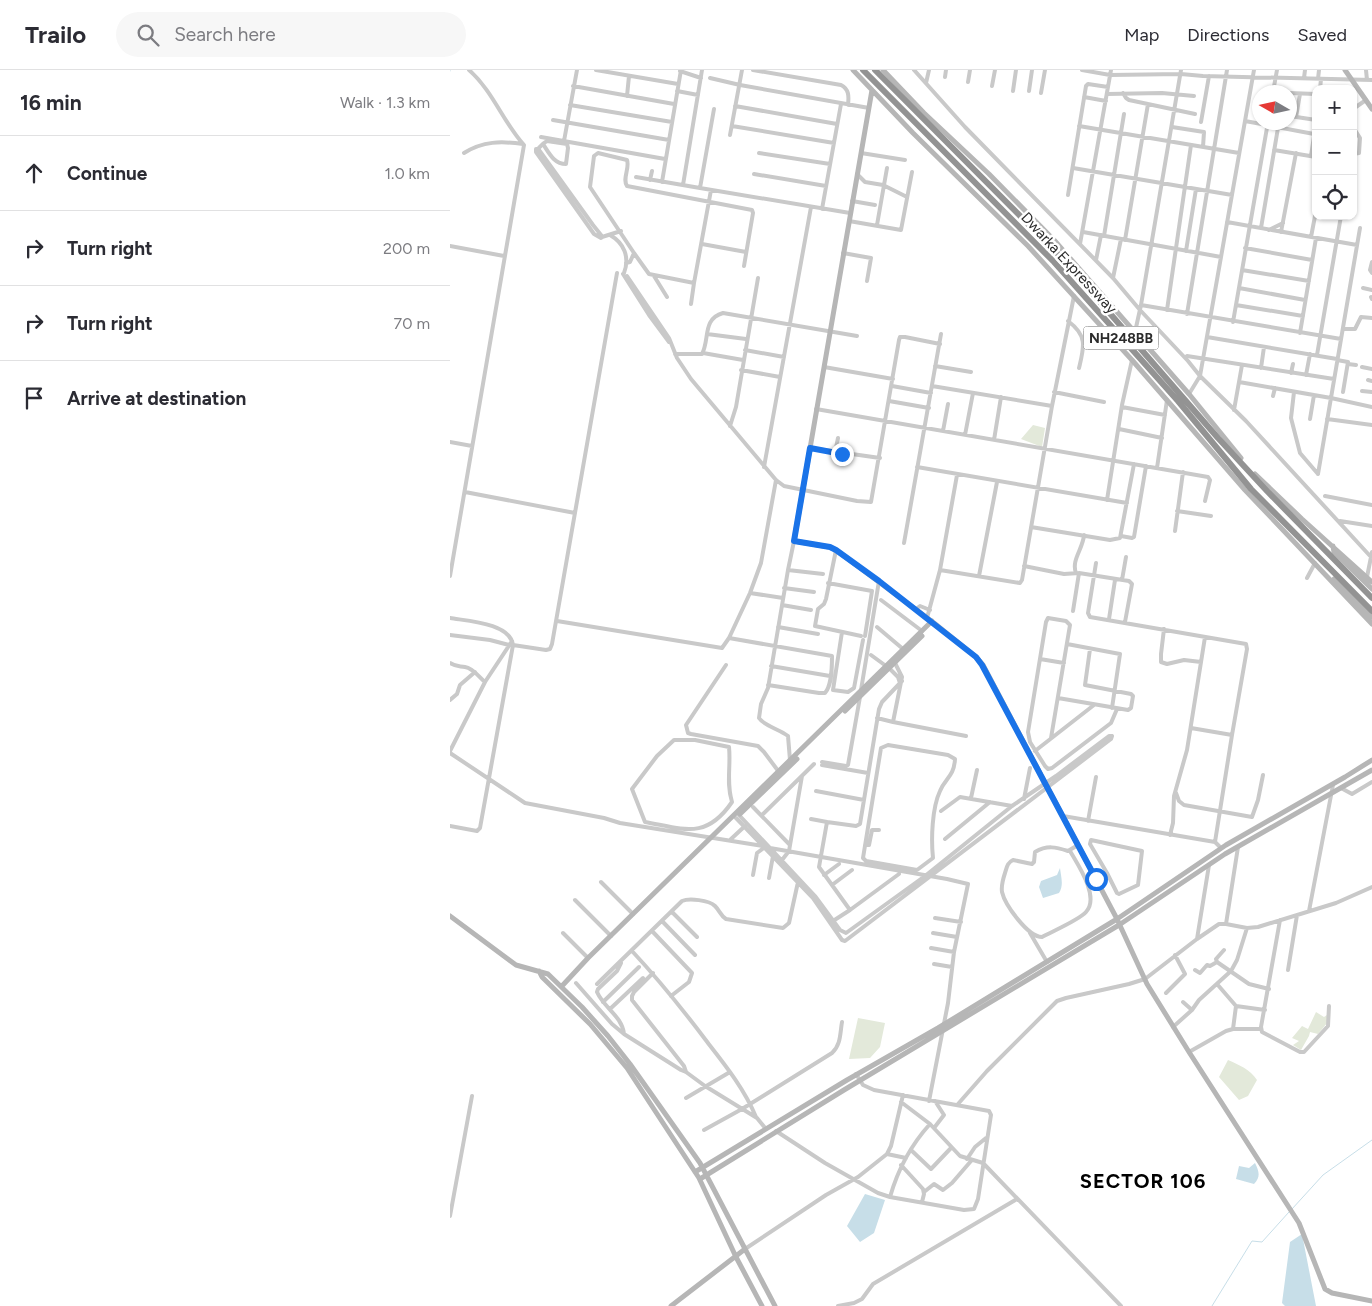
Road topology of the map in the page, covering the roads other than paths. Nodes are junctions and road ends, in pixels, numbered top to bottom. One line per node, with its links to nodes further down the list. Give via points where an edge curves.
1 (469, 70): 116 (street, via 485,87)
2 (577, 70): 56 (street)
3 (596, 70): 36 (street)
4 (702, 70): 42 (street)
5 (742, 70): 53 (street)
6 (753, 70): 37 (street)
7 (792, 70): 37 (street)
8 (854, 70): 59 (street)
9 (863, 70): 380 (highway, Dwarka Expressway / NH248BB, via 1054,262 1178,401 1251,489)
10 (875, 70): 373 (highway, Dwarka Expressway / NH248BB, via 1061,257 1218,438)
11 (883, 70): 139 (street)
12 (914, 70): 51 (street)
13 (928, 70): 51 (street)
14 (946, 70): 44 (street)
15 (970, 70): 50 (street)
16 (995, 70): 57 (street)
17 (1016, 70): 61 (street)
18 (1032, 70): 62 (street)
19 (1045, 70): 63 (street)
20 (1082, 70): 30 (street)
21 (1204, 70): 38 (street)
22 (1227, 70): 40 (street)
23 (1254, 70): 41 (street)
24 (1277, 70): 45 (street)
25 (1305, 70): 46 (street)
26 (1319, 70): 47 (street)
27 (1346, 70): 48 (street)
28 (1366, 70): 49 (street)
29 (680, 71): 42 (street); 52 (street)
30 (1091, 71): 31 (street)
31 (1111, 72): 32 (street); 58 (street)
32 (1135, 72): 33 (street)
33 (1157, 72): 34 (street)
34 (1168, 72): 35 (street)
35 (1181, 72): 38 (street); 67 (street)
36 (629, 76): 52 (street); 71 (street)
37 (791, 76): 78 (street, via 841,85 849,95)
38 (1203, 76): 39 (street)
39 (1209, 76): 40 (street); 95 (street)
40 (1226, 76): 41 (street); 120 (street)
41 (1252, 77): 45 (street); 92 (street)
42 (701, 78): 65 (street)
43 (710, 78): 53 (street)
44 (945, 78)
45 (1275, 78): 46 (street); 54 (street)
46 (1304, 78): 47 (street)
47 (1320, 79): 48 (street); 55 (street)
48 (1352, 80): 49 (street); 74 (street)
49 (1370, 80)
50 (968, 82)
51 (926, 83): 183 (street)
52 (678, 84): 60 (street)
53 (740, 85): 77 (street); 81 (street)
54 (1274, 85)
55 (1320, 85)
56 (573, 86): 71 (street); 80 (street)
57 (992, 86)
58 (1108, 87): 66 (street); 73 (street, via 1088,84)
59 (872, 90): 83 (street); 151 (street)
60 (677, 91): 65 (street); 76 (street)
61 (1013, 91)
62 (1028, 91)
63 (1041, 92)
64 (1123, 93): 66 (street); 67 (street); 79 (street, via 1129,100)
65 (698, 94): 146 (street)
66 (1107, 94): 75 (street)
67 (1177, 94): 72 (street); 86 (street)
68 (1297, 94): 69 (street)
69 (1300, 94): 70 (street); 87 (street)
70 (1312, 94)
71 (627, 96): 76 (street)
72 (1194, 96)
73 (1084, 98): 75 (street); 100 (street)
74 (1366, 100): 82 (street); 84 (street)
75 (1106, 101): 102 (street)
76 (674, 104): 94 (street)
77 (841, 104): 78 (street); 98 (street)
78 (848, 104): 83 (street)
79 (1148, 104): 86 (street); 111 (street)
80 (570, 105): 94 (street); 97 (street)
81 (735, 106): 98 (street); 99 (street)
82 (1357, 106)
83 (869, 108): 127 (street)
84 (1372, 108)
85 (714, 109): 150 (street)
86 (1174, 110): 89 (street); 101 (street)
87 (1297, 111)
88 (1124, 114): 106 (street)
89 (1196, 114)
90 (1297, 117): 93 (street)
91 (553, 120): 97 (street)
92 (1245, 121): 96 (street); 123 (street)
93 (1312, 121)
94 (672, 122): 113 (street)
95 (1202, 122)
96 (1252, 122)
97 (567, 123): 112 (street); 113 (street)
98 (837, 124): 115 (street)
99 (732, 126): 109 (street); 115 (street)
100 (1079, 126): 102 (street); 133 (street)
101 (1172, 127): 114 (street); 119 (street, via 1204,132)
102 (1101, 130): 106 (street); 134 (street)
103 (1266, 130): 170 (street)
104 (1278, 130): 121 (street)
105 (1297, 130): 107 (street)
106 (1121, 133): 111 (street); 140 (street)
107 (1312, 134)
108 (1357, 134): 125 (street, via 1360,140)
109 (730, 135)
110 (541, 137): 112 (street)
111 (1142, 137): 114 (street); 142 (street)
112 (564, 140): 129 (street)
113 (669, 140): 129 (street)
114 (1169, 141): 118 (street); 145 (street)
115 (834, 143): 131 (street)
116 (523, 144): 122 (street, via 490,142); 194 (street)
117 (543, 144): 117 (street, via 549,141 568,146 566,164 556,162); 177 (street, via 536,152 596,236)
118 (1191, 145): 119 (street); 149 (street)
119 (1203, 147): 120 (street)
120 (1214, 149): 123 (street); 154 (street)
121 (1274, 150): 124 (street); 171 (street)
122 (464, 153)
123 (1239, 153): 156 (street)
124 (1296, 153): 128 (street); 168 (street)
125 (1357, 153)
126 (759, 154): 131 (street)
127 (861, 154): 130 (street); 138 (street)
128 (1312, 156)
129 (666, 159): 144 (street)
130 (905, 160)
131 (830, 164): 147 (street)
132 (887, 168): 148 (street)
133 (1073, 168): 134 (street); 155 (street)
134 (1094, 171): 140 (street); 175 (street)
135 (652, 172): 143 (street)
136 (912, 172): 157 (street)
137 (754, 174): 147 (street)
138 (857, 174): 148 (street, via 865,182); 158 (street)
139 (989, 174): 151 (street); 230 (street, via 1054,240)
140 (1114, 175): 142 (street); 178 (street)
141 (636, 177): 143 (street)
142 (1135, 178): 145 (street); 180 (street)
143 (650, 180): 144 (street)
144 (662, 182): 146 (street)
145 (1162, 183): 149 (street); 184 (street)
146 (683, 185): 150 (street)
147 (826, 186): 162 (street)
148 (884, 186): 157 (street); 169 (street)
149 (1185, 187): 152 (street); 188 (street)
150 (700, 188): 153 (street)
151 (970, 188): 213 (street)
152 (1196, 189): 154 (street); 189 (street)
153 (711, 190): 159 (street); 161 (street)
154 (1207, 191): 156 (street); 193 (street)
155 (1068, 195)
156 (1232, 196): 167 (street)
157 (907, 197): 169 (street, via 902,230)
158 (852, 201): 160 (street); 163 (street)
159 (709, 202): 174 (street, via 627,186 627,160 596,154 590,189); 182 (street); 190 (street, via 752,210)
160 (876, 205)
161 (811, 207): 162 (street); 227 (street)
162 (822, 208): 163 (street)
163 (850, 213): 166 (street)
164 (1315, 220): 179 (street)
165 (1341, 220): 181 (street)
166 (849, 221): 169 (street); 192 (street)
167 (1227, 222): 170 (street); 195 (street)
168 (1283, 223): 173 (street); 176 (street)
169 (877, 225)
170 (1249, 226): 171 (street); 187 (street)
171 (1261, 228): 173 (street)
172 (1360, 228): 185 (street)
173 (1269, 230): 176 (street)
174 (621, 232): 177 (street); 191 (street)
175 (1083, 232): 178 (street); 183 (street)
176 (1281, 232): 179 (street)
177 (610, 235): 199 (street, via 623,247)
178 (1103, 236): 180 (street); 196 (street)
179 (1313, 237): 181 (street); 197 (street)
180 (1123, 239): 184 (street); 206 (street)
181 (1337, 242): 185 (street); 235 (street)
182 (702, 244): 190 (street); 209 (street)
183 (1080, 244): 196 (street)
184 (1152, 244): 188 (street); 218 (street)
185 (1357, 245): 228 (street)
186 (450, 246): 194 (street)
187 (1245, 248): 197 (street); 201 (street)
188 (1176, 249): 189 (street); 219 (street)
189 (1186, 251): 193 (street)
190 (746, 252): 200 (street)
191 (634, 253): 199 (street); 204 (street)
192 (843, 253): 207 (street, via 871,258); 229 (street)
193 (1197, 253): 195 (street); 220 (street)
194 (504, 256): 310 (street)
195 (1221, 257): 222 (street)
196 (1096, 260): 206 (street)
197 (1312, 260): 208 (street)
198 (1372, 262): 203 (street)
199 (626, 263): 243 (street, via 624,274)
200 (744, 266)
201 (1242, 270): 208 (street); 210 (street)
202 (617, 273): 334 (street)
203 (1372, 273)
204 (654, 276): 209 (street); 214 (street)
205 (758, 278): 224 (street)
206 (1113, 278): 218 (street)
207 (867, 281)
208 (1309, 281): 215 (street)
209 (694, 283): 216 (street)
210 (1238, 288): 215 (street); 217 (street)
211 (1363, 288): 212 (street)
212 (1372, 290)
213 (1074, 296): 225 (street); 251 (street)
214 (667, 297)
215 (1305, 300): 221 (street)
216 (691, 304)
217 (1236, 305): 221 (street); 226 (street)
218 (1141, 308): 219 (street); 230 (street); 266 (street)
219 (1167, 310): 220 (street)
220 (1188, 314): 222 (street)
221 (1302, 316): 231 (street)
222 (1211, 318): 226 (street); 236 (street)
223 (1372, 318): 228 (street, via 1361,317 1355,329)
224 (751, 319): 227 (street); 232 (street, via 720,313 708,323); 237 (street)
225 (1068, 321): 258 (street, via 1078,330 1084,343); 276 (street)
226 (1233, 322): 231 (street)
227 (790, 324): 229 (street); 247 (street)
228 (1342, 329): 238 (street)
229 (830, 331): 234 (street); 257 (street)
230 (1135, 332): 281 (street)
231 (1300, 333): 235 (street)
232 (707, 334): 237 (street); 242 (street)
233 (941, 334): 239 (street)
234 (857, 336)
235 (1320, 336): 238 (street); 245 (street)
236 (1207, 337): 240 (street); 248 (street)
237 (746, 339): 241 (street)
238 (1341, 339): 249 (street)
239 (940, 344): 256 (street); 268 (street, via 900,337)
240 (1264, 346): 244 (street); 259 (street)
241 (745, 350): 247 (street); 250 (street)
242 (703, 353): 243 (street, via 698,356); 250 (street)
243 (675, 354): 301 (street)
244 (1310, 354): 245 (street); 265 (street)
245 (1317, 355): 249 (street)
246 (1186, 356): 248 (street)
247 (784, 357): 267 (street)
248 (1203, 359): 254 (street); 266 (street)
249 (1337, 359): 253 (street); 269 (street)
250 (743, 360): 262 (street)
251 (1132, 360): 286 (street); 291 (street)
252 (1292, 364): 264 (street)
253 (1348, 364): 255 (street); 278 (street)
254 (1242, 365): 259 (street); 270 (street)
255 (1356, 365)
256 (935, 366): 263 (street); 272 (street)
257 (824, 367): 268 (street); 294 (street)
258 (1079, 368)
259 (1261, 368): 264 (street)
260 (1362, 368): 261 (street)
261 (1372, 369)
262 (741, 370): 267 (street); 301 (street)
263 (971, 372)
264 (1291, 373): 265 (street)
265 (1306, 375): 269 (street)
266 (1200, 376): 281 (street); 295 (street)
267 (780, 377): 318 (street)
268 (893, 379): 271 (street)
269 (1334, 379): 285 (street)
270 (1240, 382): 273 (street); 295 (street)
271 (892, 386): 280 (street); 287 (street)
272 (932, 386): 275 (street); 280 (street)
273 (1275, 388): 277 (street); 283 (street)
274 (1362, 391): 279 (street)
275 (972, 392): 284 (street); 305 (street)
276 (1054, 392): 288 (street); 290 (street)
277 (1294, 392): 282 (street); 298 (street, via 1291,418 1300,453 1318,474)
278 (1343, 392)
279 (1372, 392)
280 (931, 393): 293 (street)
281 (1189, 394): 339 (street, via 1240,458)
282 (1314, 395): 285 (street); 297 (street)
283 (1273, 396)
284 (1001, 397): 290 (street); 308 (street)
285 (1331, 398): 292 (street); 298 (street)
286 (1167, 400): 296 (street); 340 (street)
287 (889, 401): 293 (street); 299 (street)
288 (1104, 402)
289 (948, 404): 304 (street)
290 (1052, 406): 312 (street)
291 (1122, 407): 296 (street); 303 (street)
292 (1372, 407)
293 (929, 408): 302 (street)
294 (816, 409): 299 (street); 311 (street)
295 (1234, 410): 336 (street)
296 (1165, 415): 307 (street)
297 (1310, 419)
298 (1327, 419): 300 (street)
299 (886, 421): 302 (street); 314 (street)
300 (1372, 425)
301 (730, 426): 318 (street)
302 (925, 428): 304 (street); 319 (street)
303 (1119, 429): 307 (street); 315 (street)
304 (943, 431): 305 (street)
305 (965, 435): 308 (street)
306 (838, 438): 313 (street)
307 (1162, 438): 320 (street)
308 (994, 440): 312 (street)
309 (450, 442): 310 (street)
310 (472, 446): 327 (street)
311 (810, 448): 313 (street); 326 (street)
312 (1045, 449): 315 (street); 325 (street)
313 (835, 453): 314 (street)
314 (880, 458): 326 (street, via 871,502)
315 (1113, 460): 316 (street); 329 (street)
316 (1134, 464): 317 (street); 331 (street)
317 (1146, 466): 320 (street); 343 (street, via 1134,537)
318 (764, 467): 323 (street)
319 (917, 467): 322 (street); 345 (street)
320 (1157, 468): 321 (street)
321 (1183, 472): 330 (street, via 1210,478); 333 (street)
322 (957, 474): 324 (street); 354 (street)
323 (776, 480): 326 (street, via 784,486); 371 (street, via 762,558)
324 (997, 482): 325 (street); 359 (street)
325 (1037, 488): 329 (street); 338 (street)
326 (803, 489): 344 (street)
327 (465, 492): 334 (street); 358 (street)
328 (1325, 496): 332 (street)
329 (1107, 500): 331 (street)
330 (1205, 501)
331 (1127, 503): 343 (street)
332 (1372, 505)
333 (1177, 511): 335 (street); 341 (street)
334 (575, 513): 384 (street)
335 (1211, 516)
336 (1339, 521): 337 (street); 348 (street)
337 (1372, 526)
338 (1031, 527): 342 (street); 352 (street)
339 (1312, 527): 340 (street); 346 (street)
340 (1283, 530): 351 (street)
341 (1175, 531)
342 (1084, 535): 343 (street, via 1115,540); 356 (street, via 1075,564)
343 (1121, 536)
344 (794, 541): 347 (street); 353 (street)
345 (904, 543)
346 (1333, 546): 361 (street); 369 (street, via 1334,552)
347 (836, 550): 365 (street); 367 (street)
348 (1372, 554): 361 (street)
349 (1126, 557): 364 (street)
350 (1096, 562): 360 (street)
351 (1315, 564): 355 (street); 362 (street)
352 (1024, 566): 356 (street, via 1064,574); 359 (street, via 1022,580 1018,583)
353 (788, 570): 357 (street); 368 (street)
354 (940, 570): 359 (street); 378 (street)
355 (1324, 571): 381 (street); 387 (street)
356 (1078, 573): 360 (street); 379 (street)
357 (823, 574)
358 (450, 576)
359 (979, 576)
360 (1094, 576): 363 (street); 383 (street, via 1089,616)
361 (1367, 577): 366 (street)
362 (1307, 578)
363 (1115, 580): 364 (street); 383 (street)
364 (1122, 580): 386 (street, via 1132,584)
365 (879, 581): 376 (street); 418 (street)
366 (1372, 582)
367 (828, 583): 392 (street, via 826,599 818,609 816,626); 397 (street, via 872,591)
368 (784, 588): 370 (street); 372 (street)
369 (1372, 589)
370 (814, 592)
371 (750, 593): 372 (street); 396 (street)
372 (783, 598): 375 (street)
373 (1372, 598)
374 (881, 600): 391 (street)
375 (782, 605): 377 (street); 388 (street)
376 (916, 609): 378 (street, via 920,606); 385 (street)
377 (811, 610)
378 (930, 610): 385 (street)
379 (1073, 610)
380 (1372, 611)
381 (1372, 617)
382 (450, 618): 398 (street, via 497,627)
383 (1109, 619): 386 (street)
384 (557, 620): 396 (street, via 720,649); 398 (street, via 550,649)
385 (931, 621): 391 (street); 407 (street); 431 (street, via 979,660)
386 (1125, 622): 390 (street)
387 (1372, 624)
388 (778, 627): 393 (street); 400 (street)
389 (876, 627): 401 (street)
390 (1164, 629): 395 (street); 405 (street, via 1161,662)
391 (922, 631): 401 (street)
392 (842, 632): 397 (street); 418 (street, via 833,689)
393 (818, 634)
394 (450, 635): 398 (street)
395 (1205, 636): 405 (street); 426 (street, via 1247,646)
396 (729, 638): 400 (street)
397 (863, 638): 418 (street, via 854,688)
398 (511, 644): 414 (street); 443 (street)
399 (1067, 644): 402 (street); 404 (street, via 1069,622 1048,618); 408 (street)
400 (775, 646): 410 (street); 413 (street, via 830,655)
401 (903, 649): 411 (street)
402 (1090, 649): 417 (street, via 1085,685); 417 (street, via 1120,654)
403 (871, 655): 411 (street)
404 (1040, 659): 408 (street); 429 (street, via 1028,732)
405 (1201, 662): 425 (street)
406 (450, 663): 412 (street)
407 (895, 663): 411 (street); 415 (street)
408 (1064, 663): 419 (street)
409 (726, 665): 438 (street, via 686,725 688,733 758,746)
410 (772, 666): 413 (street); 416 (street)
411 (887, 667): 415 (street); 418 (street)
412 (475, 672): 414 (street); 420 (street, via 460,685)
413 (830, 676): 416 (street, via 828,690 823,694)
414 (485, 682): 430 (street)
415 (901, 682): 423 (street, via 882,702); 424 (street)
416 (768, 685): 432 (street, via 759,718 788,736)
417 (1114, 691): 422 (street); 422 (street, via 1133,696 1130,710)
418 (857, 694): 432 (street); 438 (street); 439 (street, via 848,765 822,763)
419 (1058, 698): 421 (street); 428 (street)
420 (450, 700)
421 (1094, 705): 422 (street); 428 (street)
422 (1114, 708): 429 (street, via 1111,723 1052,768 1048,769)
423 (877, 718): 424 (street); 439 (street)
424 (893, 722): 427 (street)
425 (1191, 728): 426 (street); 449 (street)
426 (1232, 735): 458 (street)
427 (966, 736)
428 (1051, 738): 429 (street)
429 (1035, 750): 431 (street)
430 (450, 752): 443 (street)
431 (1029, 755): 446 (street)
432 (790, 760): 438 (street)
433 (1372, 760): 445 (street)
434 (814, 764): 441 (street)
435 (1030, 768): 452 (street)
436 (977, 770): 451 (street)
437 (1372, 770): 447 (street)
438 (780, 772): 460 (street); 468 (street)
439 (868, 773): 453 (street)
440 (1262, 775): 458 (street, via 1254,816)
441 (802, 776): 459 (street); 477 (street)
442 (1096, 777): 464 (street)
443 (490, 779): 466 (street, via 479,830); 471 (street, via 529,805)
444 (1372, 782): 447 (street, via 1352,794)
445 (1333, 785): 450 (street); 483 (street)
446 (1046, 786): 446 (street, via 1056,776 1112,736 1111,740); 452 (street); 461 (street); 493 (street)
447 (1341, 788): 450 (street)
448 (816, 791): 453 (street)
449 (1176, 792): 458 (street, via 1184,805); 470 (street)
450 (1332, 793): 481 (street); 509 (street)
451 (972, 798): 454 (street); 457 (street, via 957,798)
452 (1024, 799): 455 (street)
453 (864, 800): 465 (street, via 858,825)
454 (990, 802): 455 (street); 474 (street)
455 (1012, 806): 493 (street)
456 (754, 807): 459 (street)
457 (940, 811)
458 (1219, 812): 475 (street)
459 (762, 815): 477 (street)
460 (737, 816): 467 (street); 471 (street); 482 (street)
461 (1063, 816): 464 (street); 479 (street)
462 (811, 819): 465 (street)
463 (715, 820): 463 (street, via 732,802 728,788 728,747 695,740 674,740 657,756 632,790 645,822 694,830); 468 (street)
464 (1088, 821): 470 (street)
465 (827, 822): 487 (street)
466 (450, 826)
467 (744, 826): 472 (street); 473 (street)
468 (722, 828): 471 (street)
469 (879, 830): 478 (street, via 872,830 869,845)
470 (1170, 835): 475 (street)
471 (712, 838): 476 (street); 511 (street); 547 (street)
472 (756, 838): 476 (street); 480 (street)
473 (731, 839)
474 (945, 839)
475 (1214, 842): 483 (street)
476 (748, 844): 480 (street)
477 (790, 845): 485 (street)
478 (865, 845): 488 (street, via 883,746 948,754 955,758 955,762 938,797 933,823); 490 (street, via 863,860 866,861 916,870)
479 (1078, 845): 484 (street); 502 (street)
480 (764, 846): 486 (street); 497 (street, via 757,853)
481 (1238, 847): 492 (street); 520 (street)
482 (770, 848): 485 (street); 489 (street)
483 (1220, 848): 519 (street)
484 (1070, 850): 525 (street, via 1090,890 1089,908 1042,937); 525 (street, via 1058,846 1038,850 1032,864 1013,860 1007,865 1002,894)
485 (789, 851): 487 (street); 489 (street)
486 (773, 856): 501 (street); 504 (street)
487 (820, 857): 499 (street, via 819,867); 500 (street)
488 (933, 858): 490 (street); 493 (street)
489 (782, 860): 517 (street, via 816,896)
490 (928, 862): 495 (street)
491 (839, 864): 499 (street)
492 (1209, 865): 519 (street); 529 (street)
493 (939, 867): 495 (street)
494 (852, 870): 505 (street)
495 (934, 870): 500 (street)
496 (1107, 873): 496 (street, via 1090,844 1091,840 1142,851 1136,887 1117,893); 502 (street)
497 (753, 874)
498 (899, 874): 508 (street)
499 (824, 875): 505 (street)
500 (927, 876): 504 (street, via 845,941); 517 (street, via 846,933); 518 (street, via 968,884)
501 (769, 878)
502 (1096, 879): 519 (street)
503 (602, 882): 511 (street)
504 (798, 882): 510 (street, via 789,923 783,928 726,919 713,904 695,900 680,903)
505 (832, 885): 508 (street)
506 (1372, 887): 509 (street)
507 (575, 900): 526 (street)
508 (850, 910): 517 (street)
509 (1309, 911): 512 (street)
510 (672, 912): 516 (street); 527 (street)
511 (633, 914): 526 (street)
512 (1297, 915): 515 (street); 544 (street)
513 (450, 916): 545 (street, via 512,962)
514 (935, 918): 518 (street)
515 (1280, 920): 521 (street); 555 (street)
516 (662, 921): 522 (street); 534 (street)
517 (834, 921)
518 (960, 922): 528 (street)
519 (1118, 922): 538 (street); 550 (street); 570 (street)
520 (1226, 924): 521 (street); 529 (street, via 1215,926)
521 (1247, 928): 546 (street)
522 (652, 931): 532 (street); 557 (street, via 692,973 689,982)
523 (563, 933): 536 (street)
524 (933, 933): 528 (street)
525 (1030, 933): 538 (street)
526 (610, 936): 536 (street)
527 (696, 937)
528 (957, 937): 533 (street)
529 (1197, 938): 535 (street)
530 (931, 948): 533 (street)
531 (1224, 950): 539 (street)
532 (632, 951): 537 (street); 548 (street)
533 (954, 952): 541 (street)
534 (694, 955)
535 (1175, 955): 550 (street); 556 (street, via 1185,974)
536 (588, 958): 547 (street)
537 (622, 960): 552 (street); 558 (street, via 617,971 597,990)
538 (1047, 962): 566 (street)
539 (1217, 962): 543 (street, via 1207,965 1200,973); 546 (street)
540 (934, 964): 541 (street)
541 (952, 966): 566 (street)
542 (639, 967): 558 (street)
543 (1195, 970)
544 (1288, 970)
545 (539, 971): 554 (street); 603 (street, via 627,1068)
546 (1231, 971): 553 (street); 555 (street, via 1249,984)
547 (576, 972): 554 (street)
548 (653, 974): 557 (street); 573 (street, via 634,992 632,1000)
549 (643, 978): 562 (street)
550 (1145, 979): 567 (street); 585 (street, via 1057,1002)
551 (576, 983): 571 (street)
552 (597, 984)
553 (1217, 984): 560 (street); 563 (street)
554 (562, 986): 602 (street, via 630,1064)
555 (1269, 989): 564 (street)
556 (1166, 993)
557 (671, 996): 574 (street)
558 (603, 1002): 562 (street)
559 (1183, 1002): 563 (street)
560 (1236, 1006): 564 (street); 568 (street)
561 (1329, 1006): 569 (street, via 1328,1026 1304,1052)
562 (610, 1010): 571 (street, via 622,1025)
563 (1192, 1010): 567 (street)
564 (1265, 1010): 569 (street)
565 (842, 1022): 584 (street, via 839,1040 832,1053)
566 (942, 1025): 570 (street); 575 (street)
567 (1173, 1027): 572 (street)
568 (1233, 1029): 569 (street); 572 (street)
569 (1261, 1029)
570 (941, 1032): 576 (street); 581 (street)
571 (624, 1034): 573 (street)
572 (1189, 1052): 614 (street, via 1292,1210 1324,1288 1332,1293)
573 (686, 1072): 577 (street)
574 (730, 1072): 577 (street); 584 (street)
575 (856, 1074): 576 (street); 589 (street)
576 (859, 1081): 578 (street, via 874,1090); 591 (street)
577 (705, 1086): 580 (street); 586 (street)
578 (903, 1095): 581 (street); 583 (street)
579 (472, 1096): 611 (street)
580 (686, 1098)
581 (929, 1101): 582 (street)
582 (935, 1101): 585 (street); 588 (street, via 944,1115)
583 (901, 1102): 588 (street); 596 (street)
584 (750, 1103): 586 (street); 587 (street)
585 (958, 1104): 592 (street, via 989,1111)
586 (742, 1109): 587 (street); 590 (street)
587 (756, 1118): 589 (street)
588 (932, 1126): 594 (street); 595 (street)
589 (766, 1129): 602 (street)
590 (704, 1130)
591 (776, 1132): 604 (street); 606 (street)
592 (986, 1138): 593 (street); 597 (street)
593 (975, 1147): 597 (street); 599 (street)
594 (951, 1148): 595 (street, via 930,1169); 599 (street)
595 (911, 1150): 598 (street)
596 (887, 1154): 598 (street); 606 (street)
597 (984, 1155): 600 (street)
598 (906, 1158): 601 (street)
599 (969, 1160): 600 (street); 607 (street, via 943,1190 934,1184)
600 (983, 1164): 609 (street); 610 (street, via 974,1209)
601 (901, 1165): 607 (street); 608 (street)
602 (703, 1168): 603 (street); 604 (street)
603 (695, 1172): 605 (street)
604 (706, 1175): 605 (street); 612 (street)
605 (700, 1179): 613 (street)
606 (853, 1179): 608 (street); 612 (street)
607 (924, 1192): 610 (street)
608 (890, 1197): 610 (street)
609 (1017, 1199): 618 (street, via 873,1284 862,1299); 619 (street)
610 (922, 1202)
611 (450, 1216)
612 (745, 1249): 613 (street); 617 (street)
613 (736, 1257): 615 (street); 616 (street)
614 (1372, 1301)
615 (671, 1306)
616 (762, 1306)
617 (774, 1306)
618 (838, 1306)
619 (1121, 1306)

